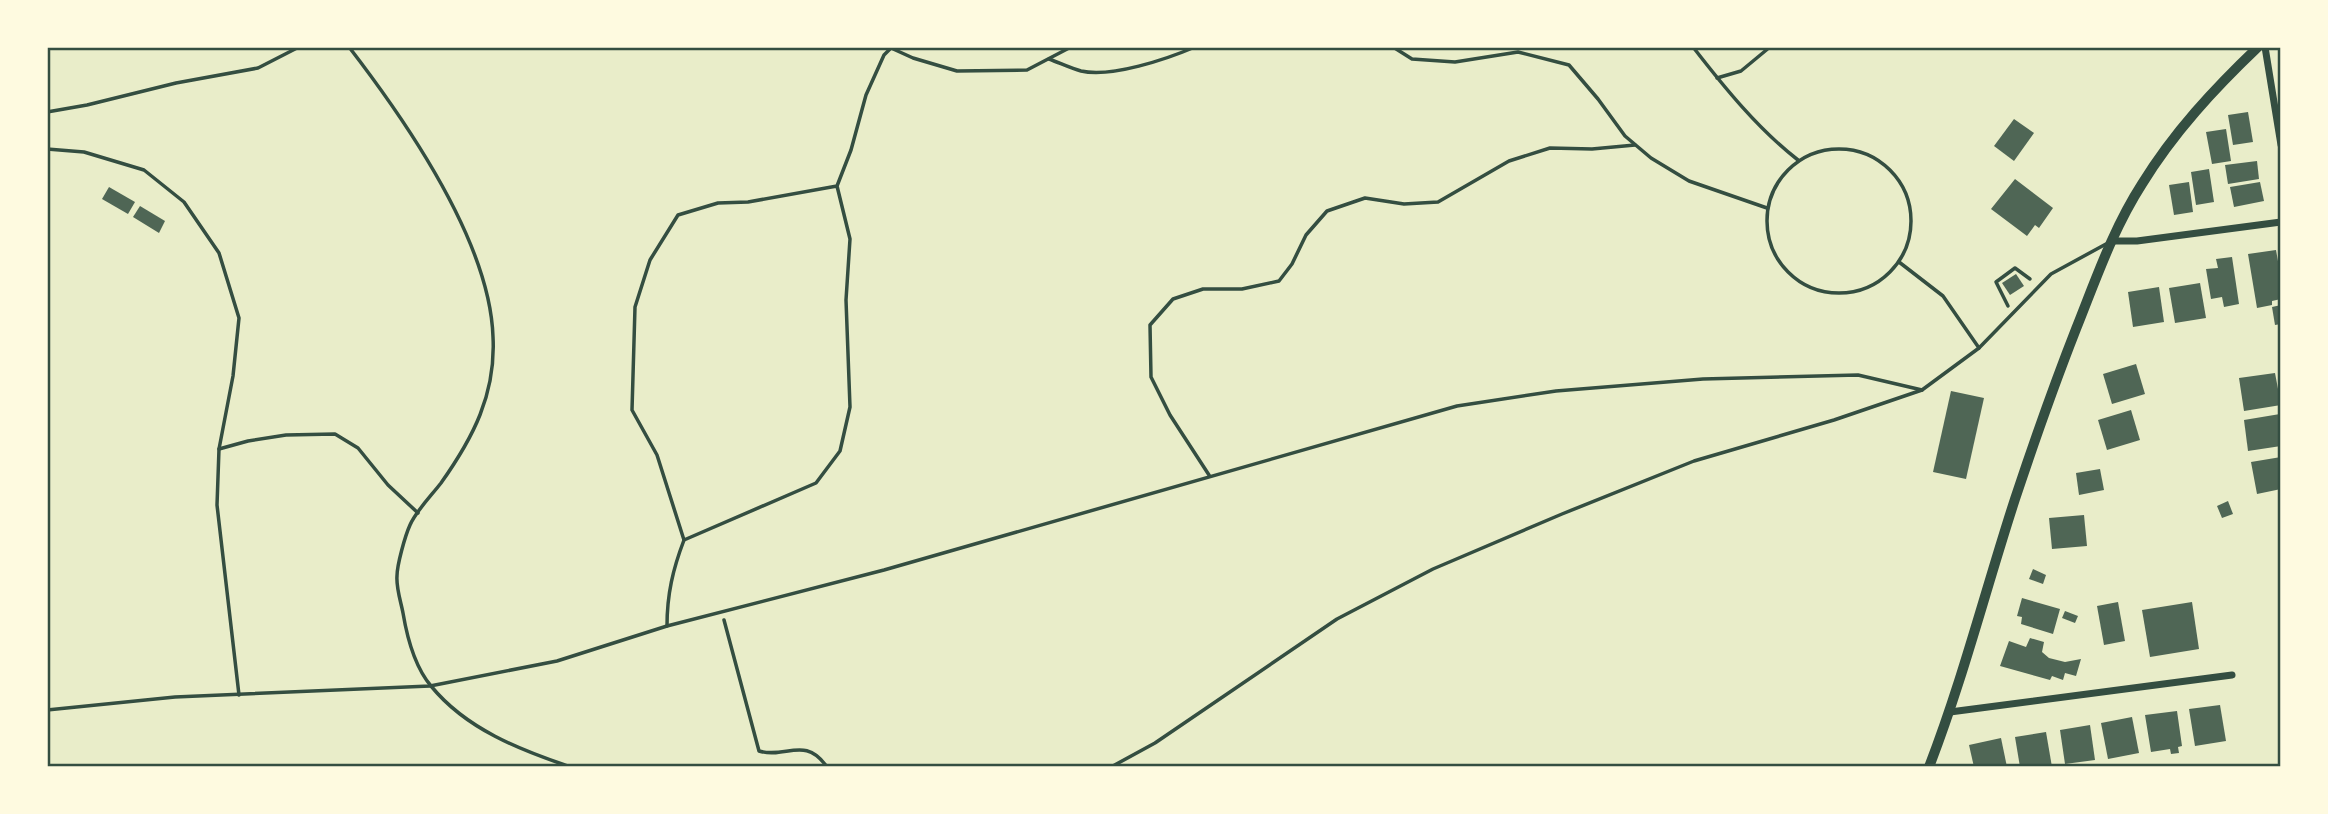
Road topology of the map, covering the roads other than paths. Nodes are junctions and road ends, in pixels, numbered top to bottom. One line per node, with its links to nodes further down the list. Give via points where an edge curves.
1 (299, 47): 13 (lane, via 258,68)
2 (349, 47): 27 (lane, via 389,99 461,223 485,282 494,337 488,398 464,450)
3 (1071, 47): 11 (lane)
4 (1195, 47): 11 (lane, via 1128,69 1084,72)
5 (1393, 47): 14 (lane, via 1412,59 1455,62 1518,52 1569,65)
6 (1693, 47): 12 (lane)
7 (1770, 47): 12 (lane, via 1741,71)
8 (2259, 47): 21 (main road, via 2178,131 2141,184)
9 (2265, 47): 15 (street)
10 (891, 48): 11 (lane, via 957,71 1027,70); 18 (lane, via 866,95)
11 (1049, 59)
12 (1717, 78): 17 (lane)
13 (47, 112)
14 (1635, 145): 19 (lane, via 1689,181); 26 (lane, via 1550,148 1509,161 1437,202 1404,204 1365,198 1327,211 1306,235 1279,281 1242,289 1203,289 1172,299 1150,325 1151,377)
15 (2281, 145)
16 (47, 149): 25 (lane, via 84,152 144,170 184,202 219,253 239,318)
17 (1798, 160): 19 (lane, via 1774,187); 22 (lane, via 1833,148 1870,154 1899,178 1912,212 1909,244)
18 (837, 186): 28 (lane, via 850,239 846,300 850,407 840,451 816,483); 28 (lane, via 718,203 678,215 650,260 635,307 632,410 657,455)
19 (1767, 208): 22 (lane, via 1769,240 1779,263 1810,288 1850,293 1870,287)
20 (2281, 222): 21 (street)
21 (2110, 241): 23 (lane, via 2051,274); 34 (main road, via 2015,499)
22 (1899, 262): 23 (lane, via 1943,296)
23 (1979, 348): 24 (lane)
24 (1922, 390): 26 (lane, via 1858,375 1703,379 1556,391 1457,406); 36 (lane, via 1694,461 1433,569 1337,619 1155,743)
25 (219, 449): 27 (lane, via 286,435 335,435 358,448); 32 (lane, via 217,505)
26 (1209, 475): 29 (lane, via 897,566)
27 (418, 514): 31 (lane, via 410,524 397,576 404,620 417,663)
28 (684, 540): 29 (lane, via 672,570)
29 (667, 626): 31 (lane, via 557,661)
30 (2232, 675): 34 (street)
31 (430, 686): 32 (lane); 35 (lane, via 477,728)
32 (239, 695): 33 (lane)
33 (47, 710)
34 (1950, 712): 37 (main road)
35 (571, 767)
36 (1111, 767)
37 (1929, 767)

